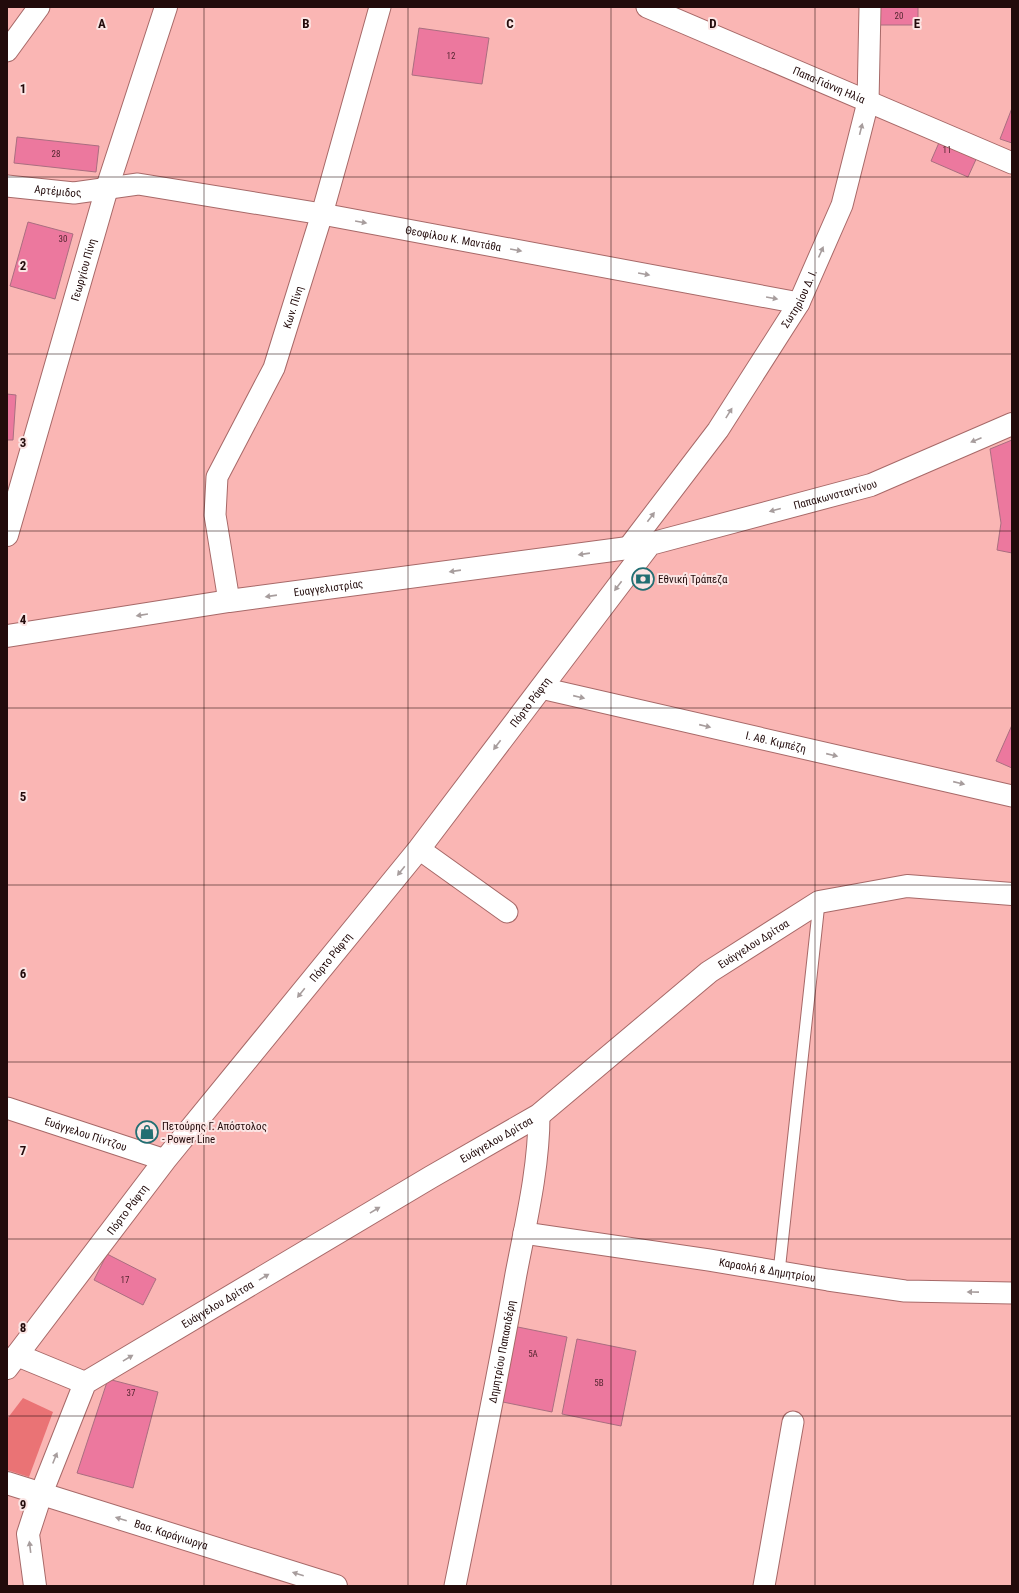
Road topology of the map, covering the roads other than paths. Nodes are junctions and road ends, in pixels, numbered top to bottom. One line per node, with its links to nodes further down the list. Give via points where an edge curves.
1 (39, 7): 6 (street)
2 (166, 7): 10 (street, Γεωργίου Πίνη)
3 (380, 7): 11 (street, Κων. Πίνη)
4 (647, 7): 7 (street, Παπα-Γιάννη Ηλία)
5 (870, 7): 7 (street, Σωτηρίου Δ. Ι.)
6 (7, 51)
7 (868, 102): 8 (street, Παπα-Γιάννη Ηλία); 12 (street, Σωτηρίου Δ. Ι., one-way to 7, via 842,206)
8 (1012, 164)
9 (7, 186): 10 (street, Αρτέμιδος, via 74,193)
10 (107, 188): 11 (street, Θεοφίλου Κ. Μαντάθα, via 138,184); 14 (street, Γεωργίου Πίνη)
11 (322, 214): 12 (street, Θεοφίλου Κ. Μαντάθα, one-way to 12); 17 (street, Κων. Πίνη, via 274,368 217,478 215,515)
12 (799, 303): 16 (street, Σωτηρίου Δ. Ι., one-way to 12, via 718,430)
13 (1012, 424): 15 (street, Παπακωνσταντίνου, one-way to 15, via 872,485)
14 (7, 535)
15 (650, 544): 16 (street, Ευαγγελιστρίας); 19 (street, Πόρτο Ράφτη, one-way to 19)
16 (628, 548): 17 (street, Ευαγγελιστρίας, one-way to 17)
17 (229, 601): 18 (street, Ευαγγελιστρίας, one-way to 18)
18 (7, 636)
19 (541, 688): 20 (street, Ι. Αθ. Κιμπέζη, one-way to 20); 21 (street, Πόρτο Ράφτη, one-way to 21)
20 (1012, 796)
21 (419, 849): 24 (street); 27 (street, Πόρτο Ράφτη, one-way to 27)
22 (1012, 894): 23 (street, Ευάγγελου Δρίτσα, via 907,886)
23 (819, 902): 26 (street, Ευάγγελου Δρίτσα, via 710,972); 29 (lane)
24 (507, 912)
25 (7, 1108): 27 (street, Ευάγγελου Πίντζου)
26 (539, 1115): 28 (street, Δημητρίου Παπασιδέρη, via 538,1150); 32 (street, Ευάγγελου Δρίτσα, one-way to 26)
27 (165, 1160): 31 (street, Πόρτο Ράφτη)
28 (524, 1233): 29 (street, Καραολή & Δημητρίου); 38 (street, Δημητρίου Παπασιδέρη)
29 (779, 1272): 30 (street, Καραολή & Δημητρίου, one-way to 29, via 905,1291)
30 (1012, 1293)
31 (12, 1362): 32 (street)
32 (85, 1383): 35 (street, one-way to 32)
33 (793, 1422): 39 (street)
34 (7, 1483): 35 (street, Βασ. Καράγιωργα)
35 (41, 1494): 36 (street, one-way to 35, via 28,1534); 37 (street, Βασ. Καράγιωργα, one-way to 35)
36 (35, 1586)
37 (336, 1586)
38 (455, 1586)
39 (764, 1586)

